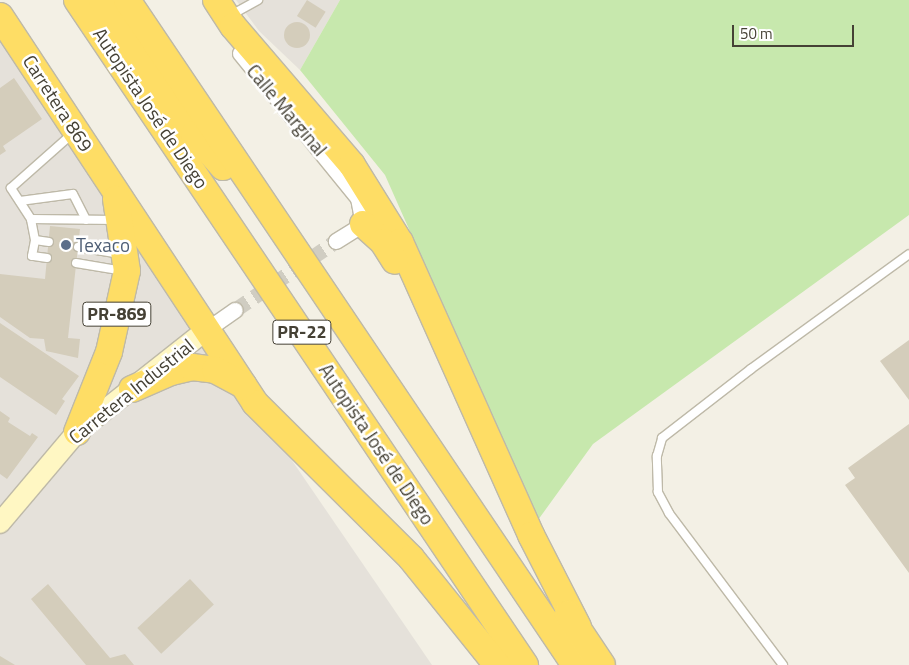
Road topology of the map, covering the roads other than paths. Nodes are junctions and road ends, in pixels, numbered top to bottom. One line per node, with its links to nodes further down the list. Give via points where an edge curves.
1 (4, 0): 9 (highway)
2 (77, 0): 27 (highway, Autopista José de Diego / PR-22)
3 (102, 0): 11 (highway)
4 (127, 0): 20 (highway, PR-22)
5 (202, 0): 14 (street, Calle Marginal, via 243,57 348,184)
6 (258, 0): 7 (lane)
7 (222, 9): 14 (highway, Calle Marginal, via 352,165)
8 (0, 16): 9 (highway, Carretera 869 / PR-869)
9 (41, 78): 10 (highway, Carretera 869 / PR-869)
10 (75, 131): 12 (highway, Carretera 869 / PR-869); 13 (lane, via 12,188)
11 (194, 134): 20 (highway); 27 (highway)
12 (114, 191): 17 (highway, PR-869); 29 (highway, Carretera 869)
13 (20, 201): 15 (lane); 16 (lane, via 73,194)
14 (372, 218): 21 (street); 37 (highway, via 449,373 548,588)
15 (31, 219): 16 (lane); 18 (lane)
16 (86, 220): 17 (lane)
17 (119, 220): 26 (highway, PR-869)
18 (35, 240): 19 (lane); 24 (lane, via 32,256)
19 (49, 242)
20 (290, 242): 36 (highway, PR-22)
21 (336, 242)
22 (78, 247): 26 (lane)
23 (909, 254): 38 (lane, via 750,369 662,438 657,456 658,492 669,513)
24 (47, 258)
25 (76, 263): 26 (lane)
26 (126, 263): 32 (highway, PR-869, via 109,352)
27 (259, 268): 35 (highway, Autopista José de Diego / PR-22)
28 (235, 310): 29 (street)
29 (206, 330): 30 (highway, Carretera 869); 31 (street, Carretera Industrial / PR-869)
30 (243, 385): 31 (highway, via 215,370 192,367); 34 (highway, Carretera 869, via 270,419 412,558)
31 (132, 389): 32 (street, Carretera Industrial / PR-869)
32 (76, 432): 33 (street, Carretera Industrial / PR-869)
33 (0, 522)
34 (497, 665)
35 (525, 665)
36 (574, 665)
37 (602, 665)
38 (783, 665)

